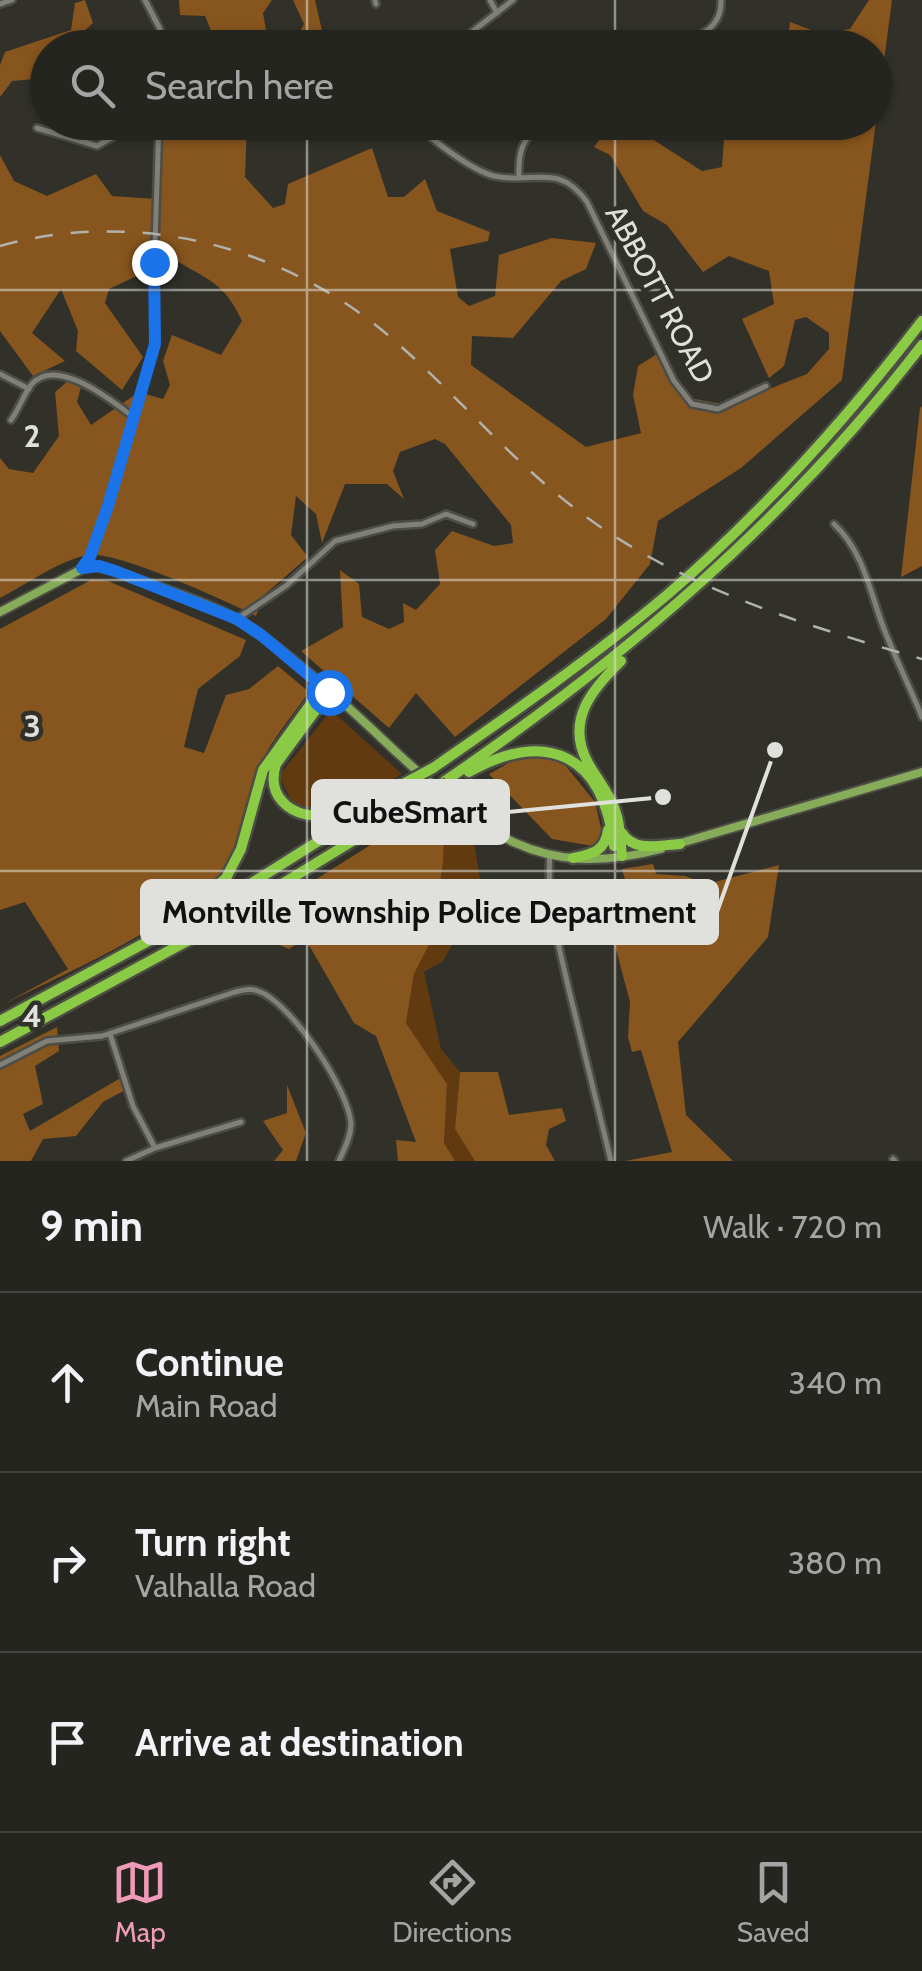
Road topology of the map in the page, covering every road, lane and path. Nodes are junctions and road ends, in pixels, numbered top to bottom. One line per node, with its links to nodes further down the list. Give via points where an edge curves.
1 (12, 0): 6 (street)
2 (145, 0): 8 (street)
3 (490, 0): 7 (street)
4 (513, 0): 7 (street)
5 (721, 0): 10 (street)
6 (0, 4)
7 (497, 13): 9 (street)
8 (160, 30)
9 (475, 30)
10 (709, 30)
11 (71, 140): 12 (street, via 97,146)
12 (108, 140)
13 (159, 140): 22 (street, via 156,336)
14 (436, 140): 16 (street, ABBOTT ROAD, via 484,172)
15 (525, 140): 16 (street)
16 (518, 176): 20 (street, ABBOTT ROAD, via 558,178 585,199 689,402 718,409)
17 (922, 320): 34 (highway, bridge, via 827,437 716,550 619,633)
18 (922, 345): 27 (highway, via 816,470)
19 (0, 374): 21 (street)
20 (766, 386)
21 (29, 389): 22 (street, via 42,378 64,376); 23 (street)
22 (132, 416): 26 (street)
23 (10, 420)
24 (474, 524): 29 (street, via 446,514 348,535)
25 (834, 524): 31 (street, via 861,563)
26 (82, 568): 28 (main road); 29 (main road, via 115,571)
27 (679, 604): 33 (highway); 36 (highway, via 598,684 582,710 583,753)
28 (0, 612)
29 (237, 619): 30 (main road)
30 (326, 690): 34 (highway, via 276,764 278,797 295,810 326,815); 38 (main road, via 467,816 506,840); 41 (highway, via 263,770 241,850 226,878)
31 (922, 717)
32 (922, 772): 37 (main road)
33 (446, 783): 35 (highway, via 502,756 551,751 579,766); 44 (highway, bridge, via 225,920)
34 (394, 791): 41 (highway, via 262,877)
35 (608, 814): 39 (highway); 40 (highway, via 602,848)
36 (619, 827): 37 (highway, via 634,845); 39 (highway)
37 (680, 844): 39 (main road)
38 (550, 854): 40 (main road); 50 (street, via 556,931)
39 (619, 857): 40 (main road)
40 (573, 858)
41 (87, 976): 42 (highway)
42 (0, 1021)
43 (110, 1034): 45 (street, via 47,1041); 47 (street); 49 (street, via 235,992 263,993 318,1048 346,1107 350,1130)
44 (0, 1042)
45 (0, 1065)
46 (241, 1122): 47 (street)
47 (155, 1148): 48 (street)
48 (126, 1161)
49 (339, 1161)
50 (611, 1161)

